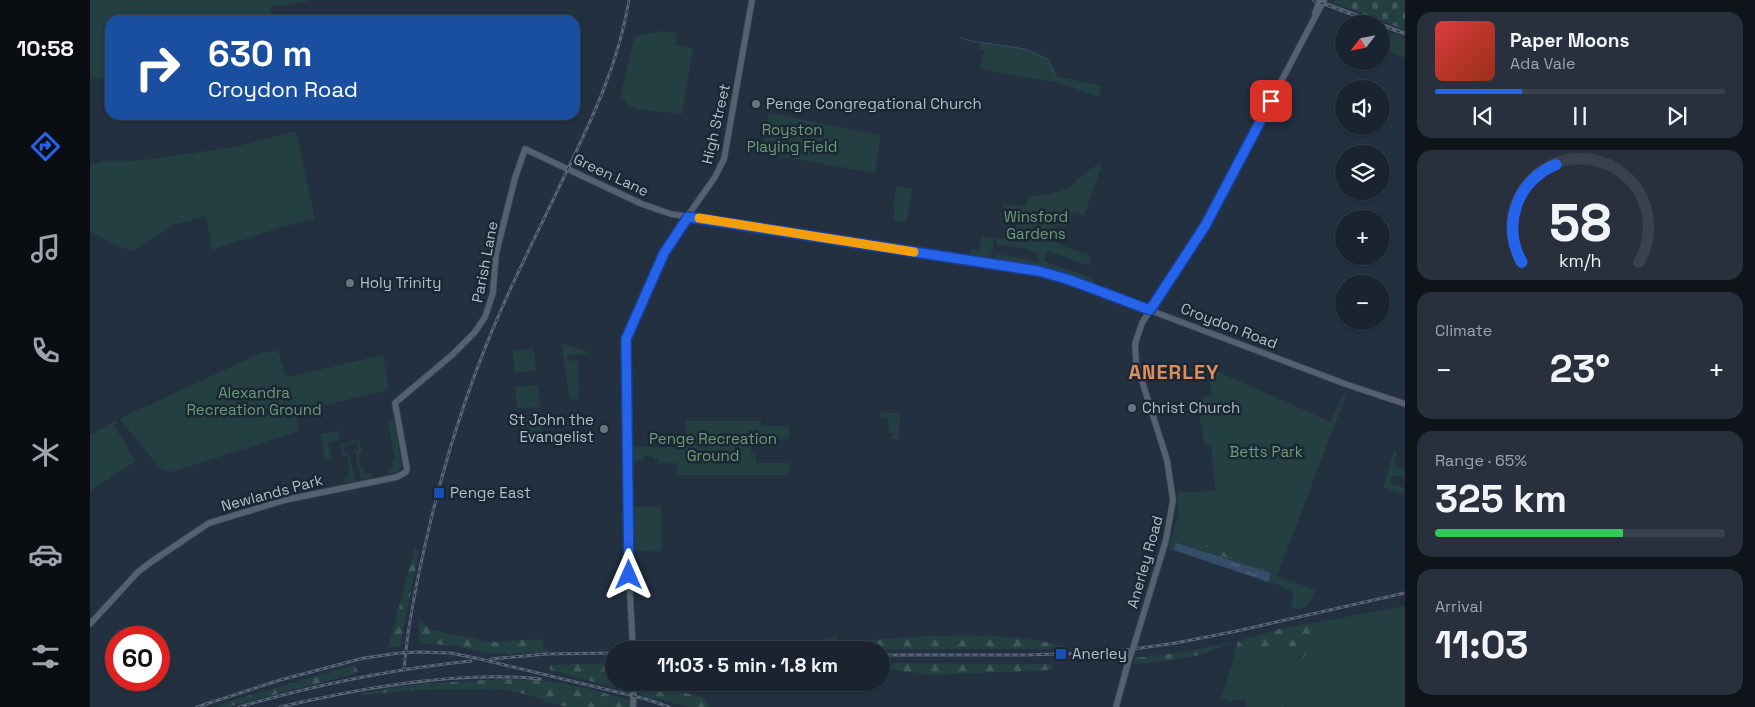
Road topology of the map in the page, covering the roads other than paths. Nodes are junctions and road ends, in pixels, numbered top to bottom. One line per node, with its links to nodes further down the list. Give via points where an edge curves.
1 (752, 0): 6 (main road, High Street, via 724,159 716,177)
2 (1320, 0): 4 (main road)
3 (1324, 0): 4 (main road)
4 (1312, 22): 7 (main road, Anerley Road, via 1205,226)
5 (525, 149): 6 (main road, Green Lane, via 642,204); 9 (main road, Parish Lane, via 496,254 493,293 485,317 452,355 395,402)
6 (688, 217): 7 (main road, Croydon Road, via 1038,271); 11 (main road, High Street, via 664,253 626,339)
7 (1150, 310): 8 (main road, Croydon Road); 14 (main road, Anerley Road, bridge, via 1137,335 1135,357 1167,460 1173,502 1166,540)
8 (1405, 404)
9 (406, 472): 10 (main road, Newlands Park, via 397,477 261,506 209,523 138,572)
10 (90, 624)
11 (633, 641)
12 (634, 691): 13 (main road)
13 (633, 707)
14 (1116, 707)

